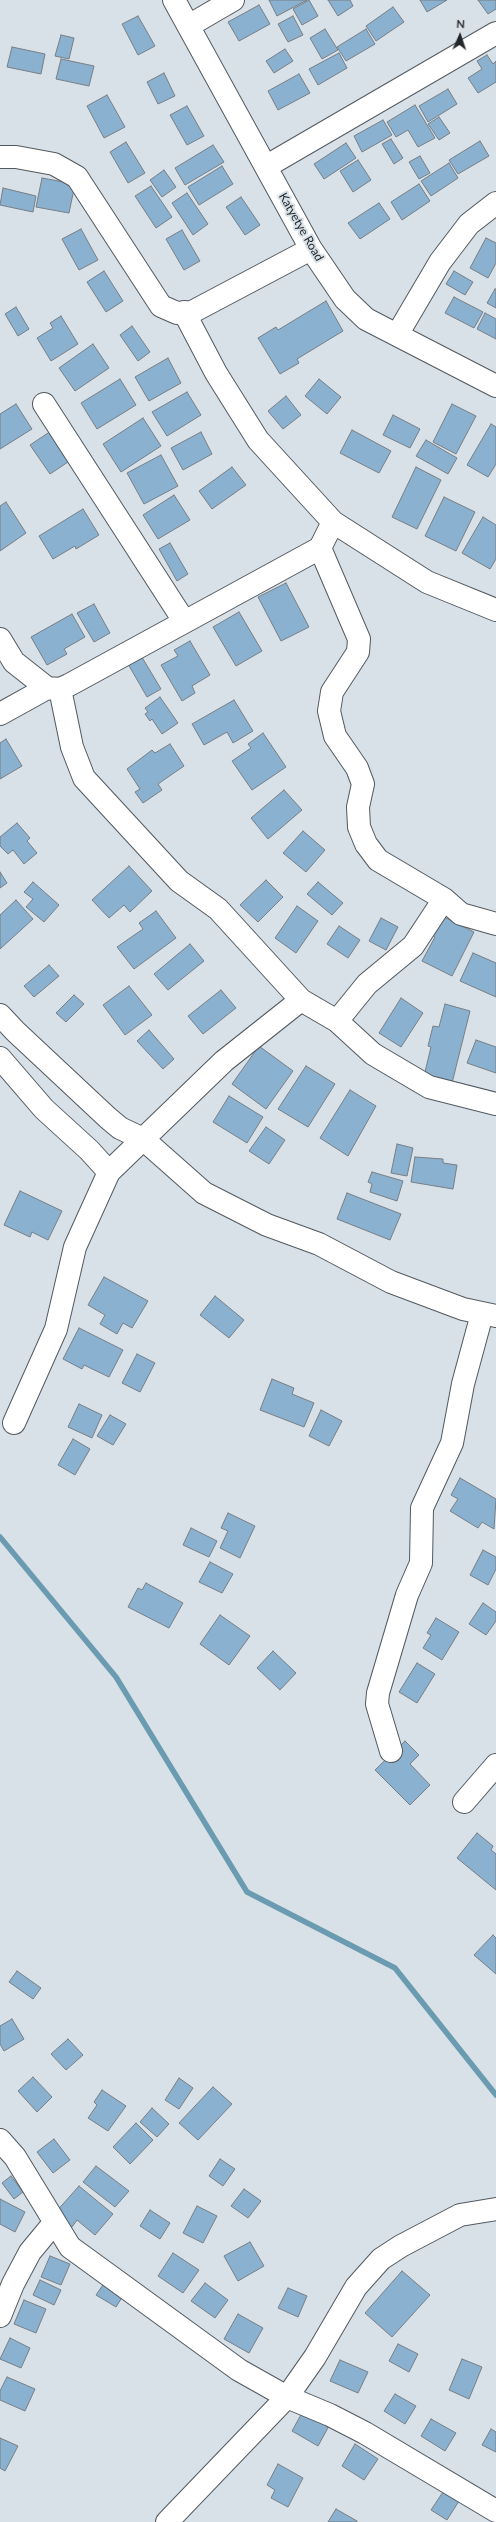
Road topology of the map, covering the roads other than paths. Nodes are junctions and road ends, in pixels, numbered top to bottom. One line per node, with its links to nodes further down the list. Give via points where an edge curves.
1 (174, 0): 3 (street, Katyetye Road)
2 (233, 0): 3 (street)
3 (190, 26): 6 (street, Katyetye Road)
4 (496, 33): 6 (street)
5 (0, 157): 9 (street, via 16,157 54,164 77,177 161,306 177,313)
6 (267, 166): 8 (street, Katyetye Road)
7 (496, 203): 10 (street, via 469,224 440,262)
8 (311, 248): 9 (street, via 192,312); 10 (street, Katyetye Road, via 345,299 366,318)
9 (184, 312): 13 (street, via 216,372 258,440)
10 (397, 336): 11 (street, Katyetye Road)
11 (496, 386)
12 (44, 404): 16 (street)
13 (333, 522): 14 (street); 15 (street, via 427,582)
14 (320, 548): 16 (street); 20 (street, via 360,639 358,652 332,692 329,711 335,736 357,768 363,784 358,808 359,827 366,844 378,860)
15 (496, 610)
16 (184, 621): 18 (street)
17 (0, 640): 18 (street, via 14,662)
18 (54, 688): 19 (street); 22 (street, via 84,778 179,881 218,909)
19 (0, 714)
20 (444, 899): 21 (street, via 461,914); 24 (street, via 413,946 367,984)
21 (496, 924)
22 (301, 1000): 24 (street); 27 (street, via 224,1060 186,1094)
23 (0, 1015): 27 (street, via 15,1032 120,1128)
24 (337, 1021): 26 (street, via 373,1054 429,1087)
25 (0, 1058): 28 (street, via 44,1109)
26 (496, 1104)
27 (143, 1139): 28 (street); 29 (street, via 204,1194 267,1224 319,1244 391,1282)
28 (109, 1172): 30 (street, via 75,1247 56,1329)
29 (489, 1315): 31 (street, via 463,1384 452,1443 422,1508 421,1563 407,1595 378,1692 377,1704)
30 (14, 1423)
31 (391, 1751)
32 (496, 1765): 33 (street)
33 (464, 1802)
34 (0, 2140): 36 (street, via 15,2157)
35 (496, 2209): 38 (street, via 460,2215 400,2246 381,2259 356,2287 315,2357)
36 (54, 2223): 37 (street, via 30,2252); 38 (street, via 70,2247 239,2370)
37 (0, 2316)
38 (287, 2397): 39 (street, via 330,2415 365,2434); 40 (street)
39 (496, 2511)
40 (167, 2522)

